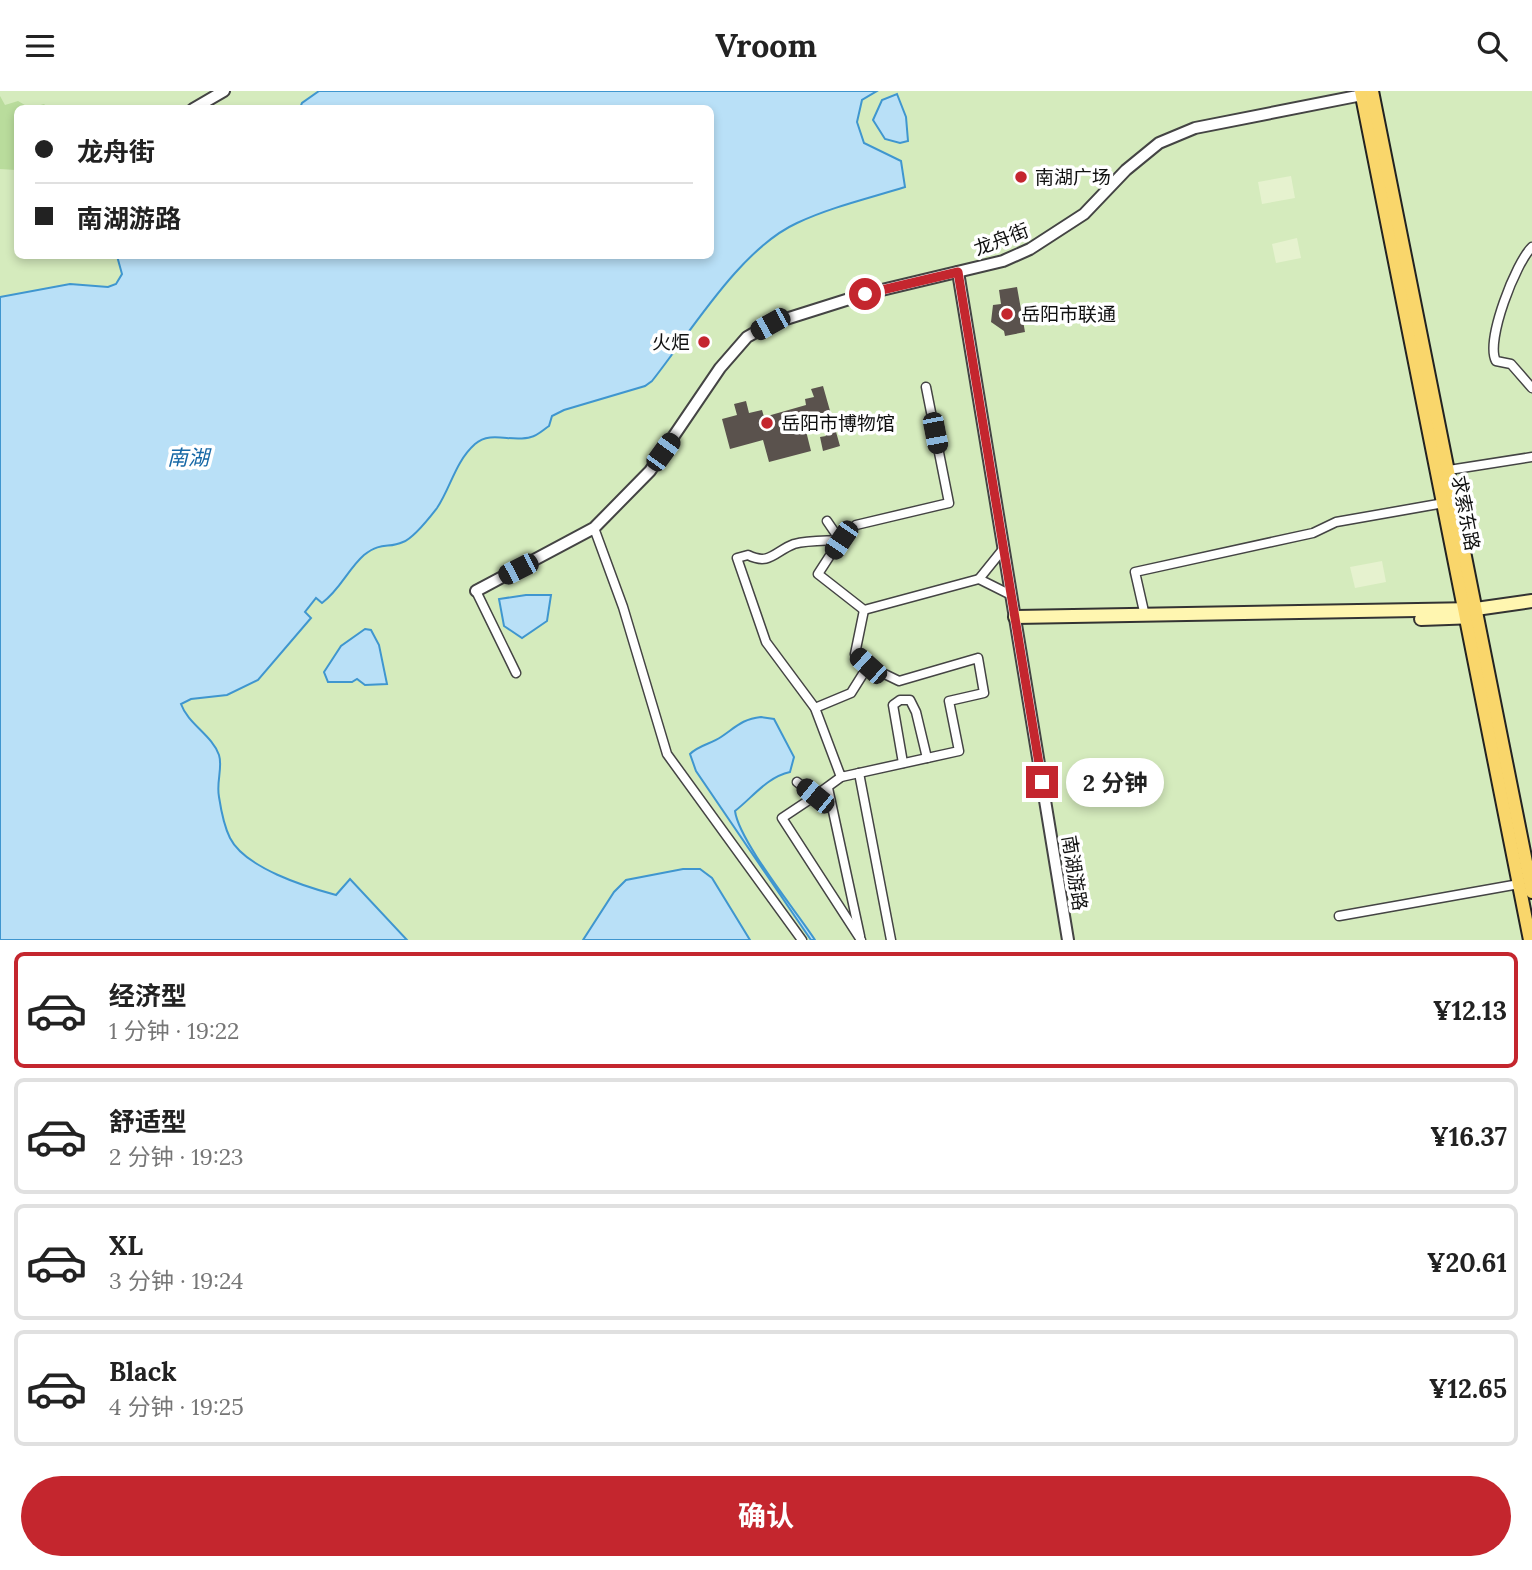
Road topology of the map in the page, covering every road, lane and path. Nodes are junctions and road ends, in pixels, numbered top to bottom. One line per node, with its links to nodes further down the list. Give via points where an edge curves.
1 (223, 91): 3 (street)
2 (1365, 92): 5 (street, 龙舟街, via 1195,128 1159,143 1062,231 1003,261); 9 (main road, 求索东路); 10 (main road, 求索东路)
3 (200, 105)
4 (1532, 247): 7 (street, via 1500,313 1493,341 1496,361 1511,364)
5 (958, 272): 12 (street, 龙舟街, via 865,294 770,324 747,337 720,368 650,471); 14 (street, 南湖游路)
6 (926, 387): 13 (street, via 949,503 856,525)
7 (1532, 388)
8 (1532, 457): 9 (street)
9 (1449, 470): 21 (main road, 求索东路)
10 (1444, 503): 21 (main road, 求索东路); 22 (street, via 1336,522 1313,533 1135,572)
11 (827, 521): 13 (street)
12 (594, 528): 16 (street, 龙舟街); 37 (street, via 667,754)
13 (841, 540): 20 (street, via 818,574); 26 (street, via 794,544 771,559 737,558 766,642)
14 (1003, 548): 15 (street); 17 (street, 南湖游路)
15 (979, 579): 17 (street); 20 (street)
16 (476, 591): 25 (street)
17 (1011, 595): 23 (street, 南湖游路)
18 (1532, 601): 21 (main road)
19 (1532, 608): 21 (main road)
20 (864, 610): 24 (street, via 855,654)
21 (1472, 613): 22 (main road); 23 (main road); 34 (main road, 求索东路); 35 (main road, 求索东路)
22 (1145, 616): 23 (main road)
23 (1015, 620): 40 (street, 南湖游路)
24 (868, 666): 26 (street, via 851,693); 27 (street, via 899,681 978,658 984,693 949,701 959,751)
25 (516, 673)
26 (815, 708): 30 (street)
27 (927, 758): 28 (street); 28 (street, via 916,712 910,700 900,700 893,705 892,717)
28 (903, 763): 29 (street)
29 (859, 773): 30 (street); 39 (street)
30 (841, 777): 32 (street)
31 (797, 782): 33 (street)
32 (828, 788): 33 (street); 38 (street)
33 (815, 796): 38 (street, via 782,818)
34 (1519, 884): 35 (main road, 求索东路); 36 (street)
35 (1529, 898): 41 (main road, 求索东路)
36 (1339, 916)
37 (802, 940)
38 (861, 940)
39 (891, 940)
40 (1068, 940)
41 (1530, 940)

